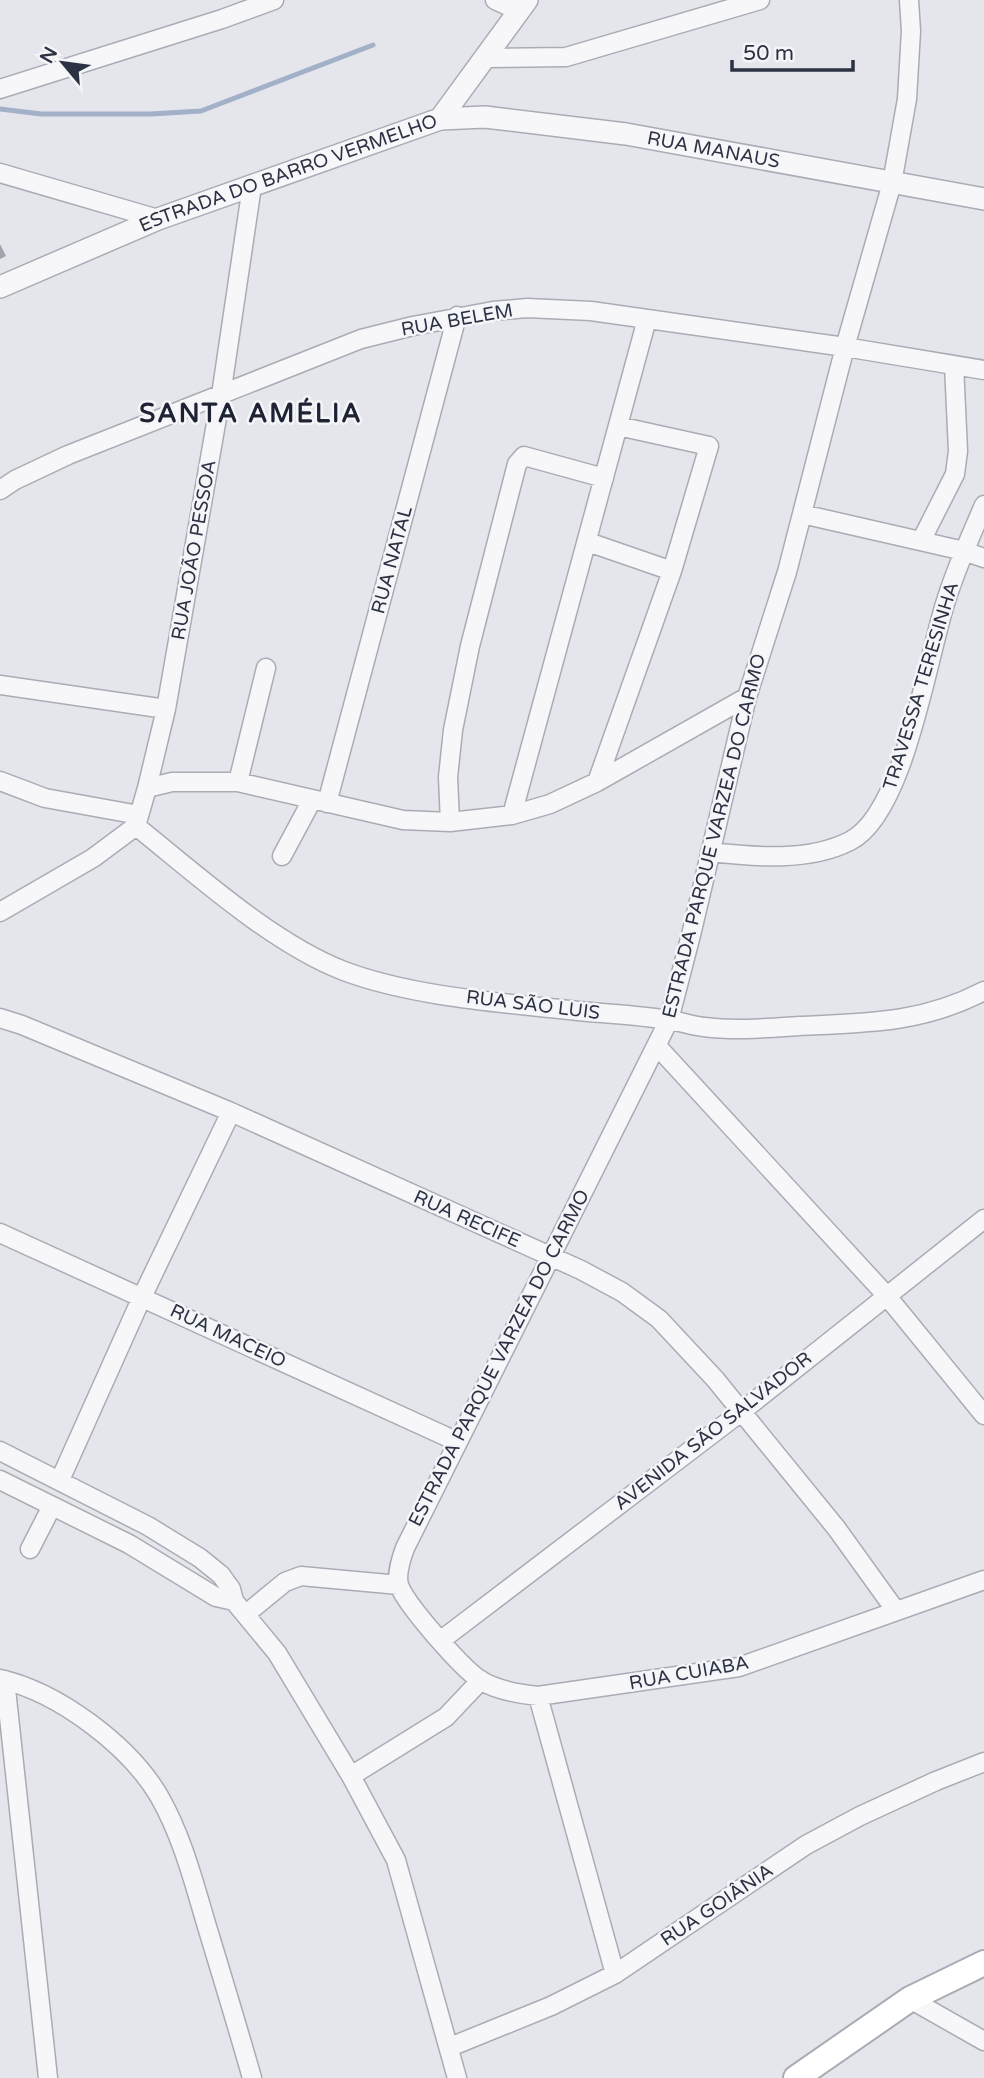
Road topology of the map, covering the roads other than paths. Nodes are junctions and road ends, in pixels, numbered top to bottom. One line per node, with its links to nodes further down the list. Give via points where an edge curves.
1 (274, 0): 7 (street)
2 (495, 0): 5 (street)
3 (760, 0): 6 (street, via 566,57)
4 (909, 0): 10 (street, ESTRADA PARQUE VARZEA DO CARMO, via 907,99)
5 (523, 6): 6 (street, ESTRADA DO BARRO VERMELHO)
6 (486, 58): 8 (street, ESTRADA DO BARRO VERMELHO)
7 (0, 89)
8 (440, 119): 10 (street, RUA MANAUS, via 485,117 626,134); 11 (street, ESTRADA DO BARRO VERMELHO)
9 (0, 173): 13 (street)
10 (892, 183): 12 (street, RUA MANAUS); 17 (street, ESTRADA PARQUE VARZEA DO CARMO)
11 (252, 187): 13 (street, ESTRADA DO BARRO VERMELHO); 20 (street, RUA JOÃO PESSOA)
12 (984, 199)
13 (158, 219): 14 (street, ESTRADA DO BARRO VERMELHO)
14 (0, 287)
15 (457, 316): 16 (street, RUA BELEM, via 527,308); 20 (street, RUA BELEM, via 361,339); 39 (street, RUA NATAL)
16 (648, 319): 17 (street, RUA BELEM); 21 (street)
17 (845, 347): 18 (street, RUA BELEM); 25 (street, ESTRADA PARQUE VARZEA DO CARMO)
18 (954, 365): 19 (street, RUA BELEM); 26 (street, via 955,474)
19 (984, 370)
20 (222, 395): 23 (street, RUA BELEM, via 68,455); 34 (street, RUA JOÃO PESSOA)
21 (618, 426): 22 (street); 30 (street, via 709,446)
22 (604, 478): 27 (street); 42 (street, via 524,456 517,464 453,730)
23 (0, 491)
24 (984, 505): 28 (street, TRAVESSA TERESINHA)
25 (802, 514): 26 (street); 33 (street, ESTRADA PARQUE VARZEA DO CARMO)
26 (921, 541): 28 (street)
27 (588, 542): 30 (street); 40 (street)
28 (964, 551): 29 (street); 43 (street, TRAVESSA TERESINHA, via 892,787 874,821 853,840 823,852 779,856)
29 (984, 558)
30 (672, 571): 37 (street)
31 (266, 668): 36 (street)
32 (0, 685): 34 (street)
33 (747, 697): 37 (street); 43 (street, ESTRADA PARQUE VARZEA DO CARMO)
34 (166, 709): 38 (street, RUA JOÃO PESSOA)
35 (0, 781): 41 (street, via 45,798)
36 (238, 782): 38 (street, via 172,782); 39 (street)
37 (597, 782): 40 (street)
38 (147, 788): 41 (street, RUA JOÃO PESSOA)
39 (319, 801): 42 (street, via 403,820); 44 (street, RUA NATAL)
40 (512, 815): 42 (street)
41 (137, 821): 45 (street, via 93,858); 48 (street, RUA SÃO LUIS, via 261,924 342,971 386,985 496,1002)
42 (450, 822)
43 (710, 852): 48 (street, ESTRADA PARQUE VARZEA DO CARMO)
44 (282, 856)
45 (0, 912)
46 (984, 990): 48 (street, RUA SÃO LUIS, via 913,1018 864,1023 734,1030)
47 (0, 1018): 50 (street, RUA RECIFE)
48 (668, 1020): 49 (street, ESTRADA PARQUE VARZEA DO CARMO)
49 (657, 1046): 53 (street, ESTRADA PARQUE VARZEA DO CARMO); 54 (street)
50 (231, 1112): 53 (street, RUA RECIFE); 55 (street)
51 (984, 1219): 54 (street, AVENIDA SÃO SALVADOR)
52 (0, 1233): 55 (street, RUA MACEIO)
53 (549, 1256): 56 (street, RUA RECIFE, via 622,1292 659,1319); 58 (street, ESTRADA PARQUE VARZEA DO CARMO)
54 (886, 1295): 56 (street, AVENIDA SÃO SALVADOR); 57 (street)
55 (142, 1297): 58 (street, RUA MACEIO); 61 (street)
56 (741, 1412): 67 (street, RUA RECIFE, via 837,1529); 68 (street, AVENIDA SÃO SALVADOR)
57 (984, 1415)
58 (456, 1441): 65 (street, ESTRADA PARQUE VARZEA DO CARMO, via 405,1548)
59 (0, 1451): 61 (street)
60 (0, 1480): 62 (street)
61 (60, 1480): 66 (street, via 200,1558 221,1575)
62 (52, 1506): 63 (street); 66 (street)
63 (30, 1549)
64 (984, 1580): 67 (street, RUA CUIABA)
65 (399, 1585): 66 (street, via 301,1576); 68 (street)
66 (240, 1608): 73 (street, via 278,1653)
67 (896, 1611): 71 (street, RUA CUIABA, via 739,1667)
68 (440, 1641): 70 (street, RUA CUIABA)
69 (3, 1680): 79 (street); 80 (street, via 86,1719 125,1752 159,1796 187,1860)
70 (481, 1680): 71 (street, RUA CUIABA); 73 (street, via 446,1717)
71 (538, 1696): 75 (street)
72 (984, 1762): 75 (street, RUA GOIÂNIA, via 870,1811 806,1845)
73 (351, 1776): 78 (street, via 396,1860)
74 (984, 1963): 76 (main road)
75 (615, 1974): 78 (street, RUA GOIÂNIA)
76 (910, 2000): 77 (street); 82 (main road)
77 (984, 2041)
78 (450, 2047): 81 (street)
79 (48, 2078)
80 (252, 2078)
81 (457, 2078)
82 (796, 2078)

